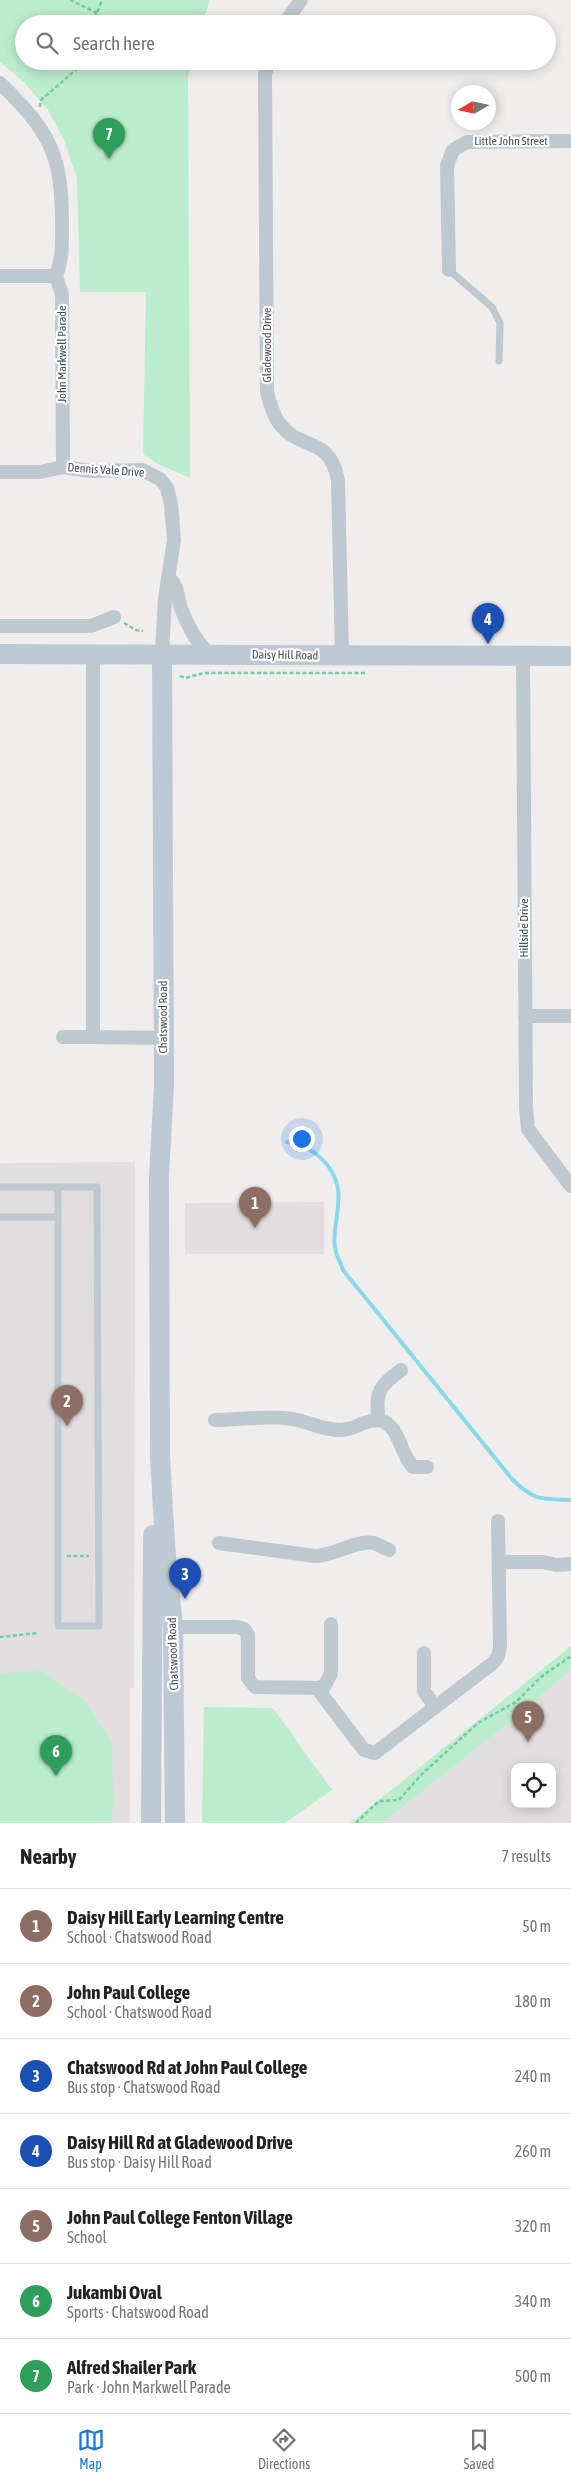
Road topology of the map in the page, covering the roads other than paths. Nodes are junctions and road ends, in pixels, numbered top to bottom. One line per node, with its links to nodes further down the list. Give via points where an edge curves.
1 (302, 0): 2 (street)
2 (291, 15)
3 (266, 70): 20 (street, Gladewood Drive, via 267,393 278,422 295,437 323,450 335,463)
4 (0, 83): 8 (street, John Markwell Parade, via 31,113 50,144 62,190 62,260)
5 (571, 141): 6 (street, Little John Street, via 467,142 453,150 448,166)
6 (449, 270): 9 (lane, via 492,307 500,323)
7 (0, 276): 8 (street)
8 (56, 276): 10 (street, John Markwell Parade, via 62,294)
9 (499, 361)
10 (63, 467): 11 (street, Dennis Vale Drive, via 40,472); 12 (street, Dennis Vale Drive, via 91,471 142,470)
11 (0, 472)
12 (153, 474): 13 (street, Chatswood Road, via 167,488 174,520)
13 (170, 579): 16 (street, Chatswood Road, via 165,598); 17 (street, Chatswood Road, via 176,584 180,606 194,639)
14 (114, 617): 15 (street, via 91,626)
15 (0, 626)
16 (162, 653): 17 (main road, Daisy Hill Road); 19 (main road, Daisy Hill Road); 27 (main road, Chatswood Road)
17 (208, 653): 20 (main road, Daisy Hill Road)
18 (0, 654): 19 (main road, Daisy Hill Road)
19 (93, 654): 26 (street)
20 (342, 656): 21 (main road, Daisy Hill Road)
21 (522, 656): 22 (main road, Daisy Hill Road); 23 (street, Hillside Drive)
22 (571, 656)
23 (525, 1016): 24 (street); 28 (street, Hillside Drive, via 528,1129)
24 (571, 1016)
25 (63, 1037): 26 (street)
26 (93, 1037): 27 (street)
27 (163, 1038): 36 (main road, Chatswood Road, via 159,1177)
28 (571, 1186)
29 (0, 1187): 30 (lane)
30 (58, 1187): 32 (lane); 32 (lane, via 97,1187 98,1626 58,1626)
31 (0, 1217): 32 (lane)
32 (58, 1217)
33 (401, 1370): 35 (street, via 383,1384 378,1393)
34 (215, 1420): 35 (street, via 291,1418 340,1430)
35 (379, 1420): 37 (street, via 394,1431 407,1461 413,1467)
36 (160, 1456): 44 (main road, Chatswood Road); 49 (main road, Chatswood Road, via 153,1525)
37 (426, 1467)
38 (498, 1521): 41 (street)
39 (219, 1543): 40 (street, via 315,1556 326,1556 364,1543)
40 (389, 1550)
41 (499, 1562): 42 (street); 47 (street, via 498,1656)
42 (571, 1564)
43 (331, 1624): 46 (street, via 331,1673 324,1687)
44 (173, 1628): 46 (street, via 244,1629 248,1635 248,1678 255,1687); 48 (main road, Chatswood Road)
45 (424, 1653): 47 (street, via 424,1690)
46 (316, 1688): 47 (street, via 364,1750 370,1753 375,1753)
47 (435, 1707)
48 (176, 1821)
49 (151, 1823)

